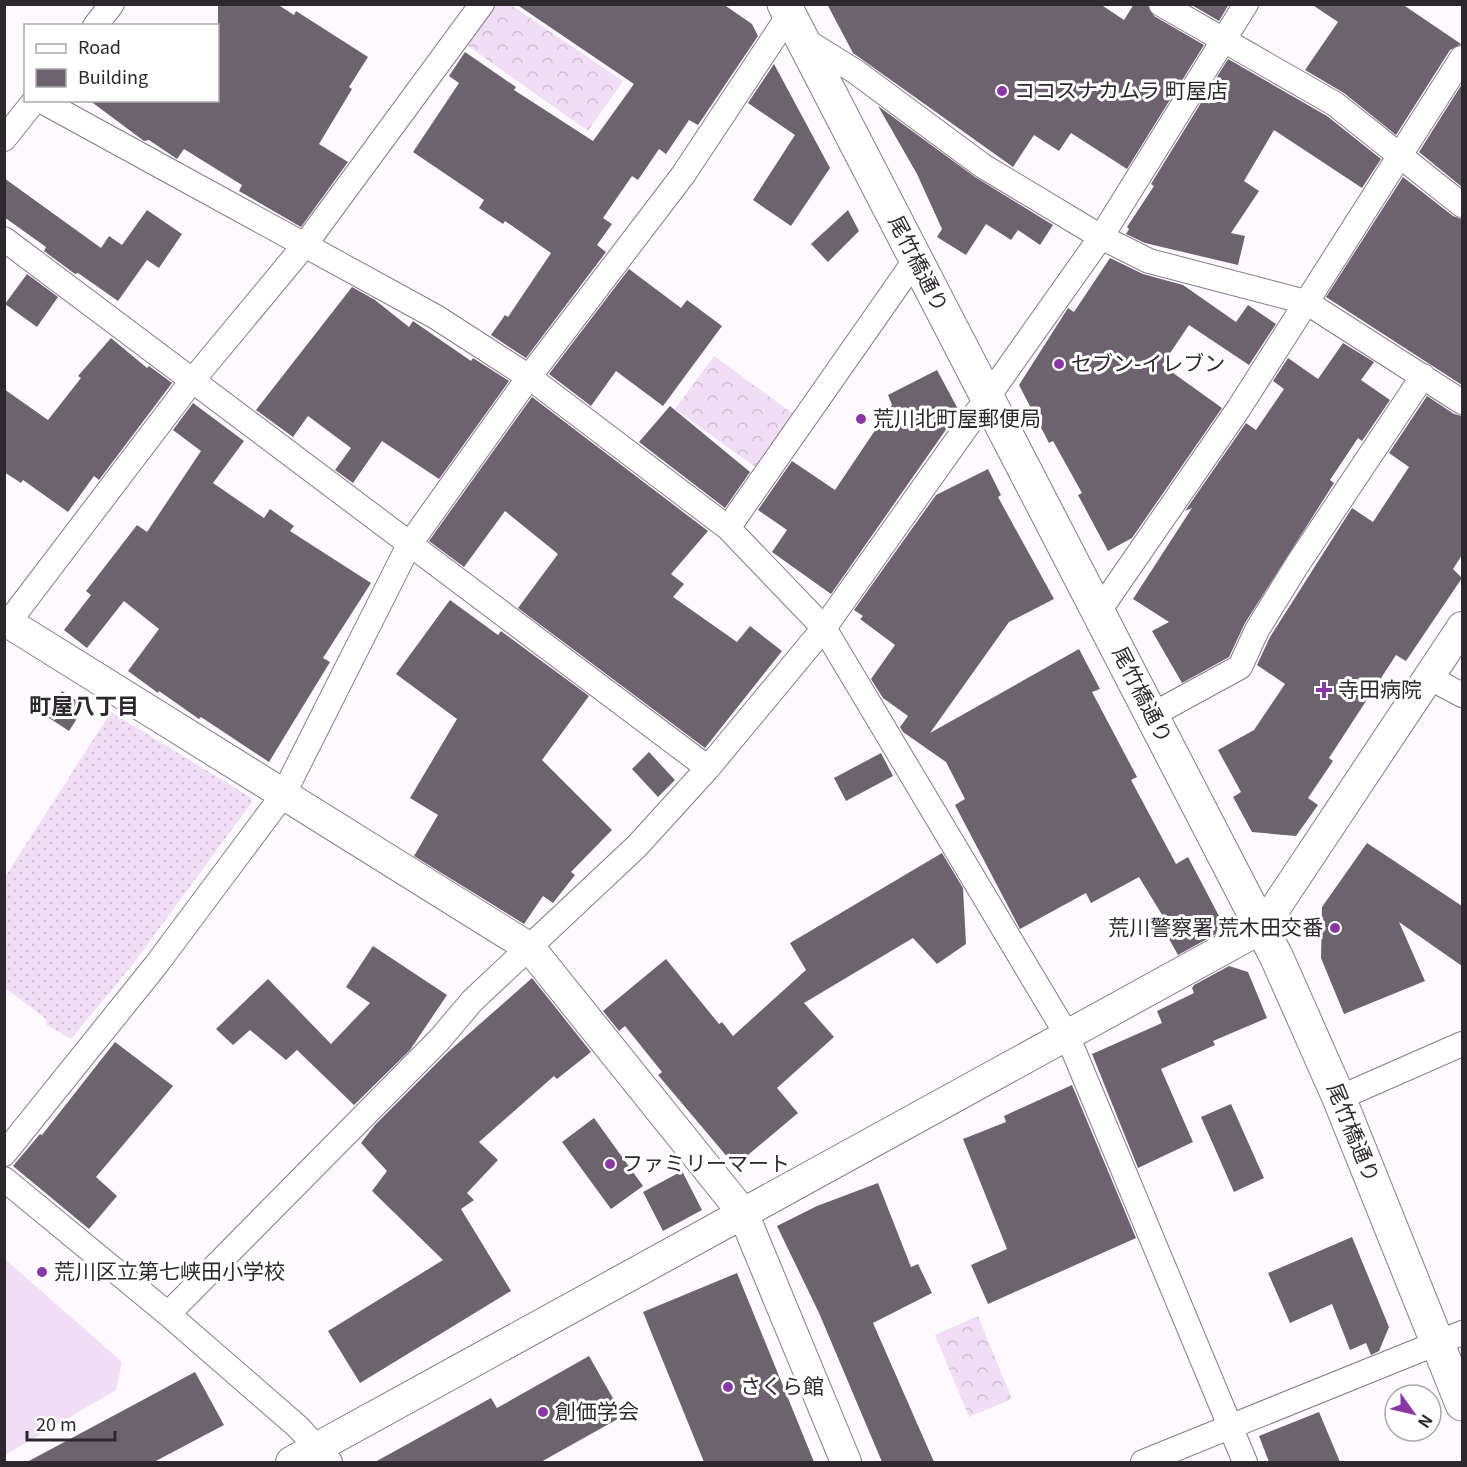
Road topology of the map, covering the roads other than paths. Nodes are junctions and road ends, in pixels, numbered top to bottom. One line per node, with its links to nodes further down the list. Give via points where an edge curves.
1 (112, 4): 6 (street)
2 (482, 4): 16 (street)
3 (1161, 4): 7 (street)
4 (1246, 4): 7 (street)
5 (791, 19): 14 (street, via 983,166); 17 (main road, 尾竹橋通り); 20 (street, via 683,175)
6 (97, 24)
7 (1224, 39): 12 (street, via 1335,104); 14 (street)
8 (1462, 58): 12 (street)
9 (33, 102): 11 (street)
10 (44, 102): 16 (street)
11 (4, 139)
12 (1401, 154): 13 (street); 18 (street)
13 (1462, 205)
14 (1101, 237): 18 (street, via 1149,261); 22 (street)
15 (4, 240): 21 (street)
16 (304, 246): 20 (street, via 436,317); 21 (street)
17 (916, 260): 22 (main road, 尾竹橋通り); 24 (street)
18 (1306, 302): 19 (street); 26 (street, via 1239,408)
19 (1423, 376): 23 (street); 32 (street, via 1297,565 1257,630 1240,667)
20 (529, 377): 24 (street); 25 (street)
21 (192, 381): 25 (street); 27 (street)
22 (987, 395): 26 (main road, 尾竹橋通り); 29 (street)
23 (1462, 402)
24 (728, 528): 29 (street)
25 (409, 545): 33 (street); 34 (street)
26 (1099, 611): 32 (main road, 尾竹橋通り)
27 (6, 622): 34 (street)
28 (1462, 627): 30 (street)
29 (824, 628): 33 (street); 37 (street)
30 (1430, 678): 31 (street); 35 (street)
31 (1462, 695)
32 (1152, 715): 35 (main road, 尾竹橋通り)
33 (708, 768): 36 (street, via 637,846)
34 (283, 795): 36 (street); 40 (street, via 156,965)
35 (1263, 928): 37 (street); 39 (main road, 尾竹橋通り)
36 (530, 948): 42 (street); 43 (street, via 472,1001)
37 (1067, 1035): 42 (street); 46 (street)
38 (1462, 1044): 39 (street)
39 (1339, 1098): 44 (main road, 尾竹橋通り)
40 (4, 1154)
41 (4, 1179): 43 (street)
42 (743, 1213): 47 (street); 49 (street)
43 (168, 1314): 47 (street)
44 (1450, 1338): 45 (main road, 尾竹橋通り); 46 (street)
45 (1462, 1404)
46 (1231, 1427): 50 (street); 51 (street)
47 (325, 1455): 48 (street)
48 (291, 1462)
49 (846, 1462)
50 (1143, 1462)
51 (1245, 1462)

